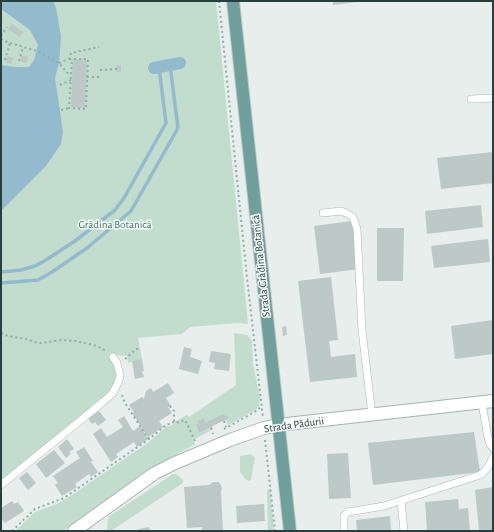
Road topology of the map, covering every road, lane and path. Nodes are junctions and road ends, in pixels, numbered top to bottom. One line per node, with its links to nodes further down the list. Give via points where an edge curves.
1 (219, 1): 29 (path)
2 (233, 1): 33 (main road, Strada Grădina Botanică)
3 (7, 27): 4 (path)
4 (1, 37): 5 (path)
5 (10, 43): 6 (path); 9 (path)
6 (22, 47): 10 (path); 11 (path)
7 (99, 47): 8 (path, via 71,54)
8 (71, 59): 11 (path); 14 (path, via 88,59); 15 (path)
9 (5, 60)
10 (19, 61)
11 (59, 63): 15 (path)
12 (116, 69): 13 (path)
13 (100, 70)
14 (87, 77): 16 (path); 20 (path, via 86,109)
15 (71, 78): 17 (path); 20 (path)
16 (100, 78)
17 (60, 85)
18 (493, 98): 19 (lane)
19 (471, 99)
20 (69, 108): 21 (path)
21 (61, 110)
22 (322, 213): 30 (lane, via 341,212 353,217 356,222 362,330)
23 (1, 333): 25 (path, via 41,343 61,340 86,343 102,348)
24 (140, 349): 25 (path, via 136,349 128,357)
25 (115, 360): 26 (lane, via 120,375)
26 (117, 386): 38 (path, via 148,438); 43 (lane, via 113,393)
27 (488, 402): 30 (street, Strada Pădurii); 41 (lane, via 488,438)
28 (170, 406): 32 (path, via 174,411)
29 (261, 406): 35 (path); 36 (path)
30 (372, 415): 33 (street, Strada Pădurii)
31 (224, 420): 35 (path)
32 (174, 422): 38 (path); 40 (path, via 185,420 196,444)
33 (278, 425): 36 (street, Strada Pădurii); 48 (main road, Strada Grădina Botanică)
34 (211, 428): 39 (path, via 214,434)
35 (226, 428): 37 (path)
36 (264, 428): 46 (street, Strada Pădurii, via 155,473); 47 (path)
37 (220, 431)
38 (152, 437): 45 (path, via 64,498 35,509)
39 (208, 438)
40 (202, 441)
41 (493, 448)
42 (493, 457): 44 (lane, via 488,468 480,475)
43 (1, 485)
44 (401, 501): 49 (lane, via 348,512 344,516); 50 (lane)
45 (12, 531)
46 (74, 531)
47 (275, 531)
48 (290, 531)
49 (344, 531)
50 (404, 531)

